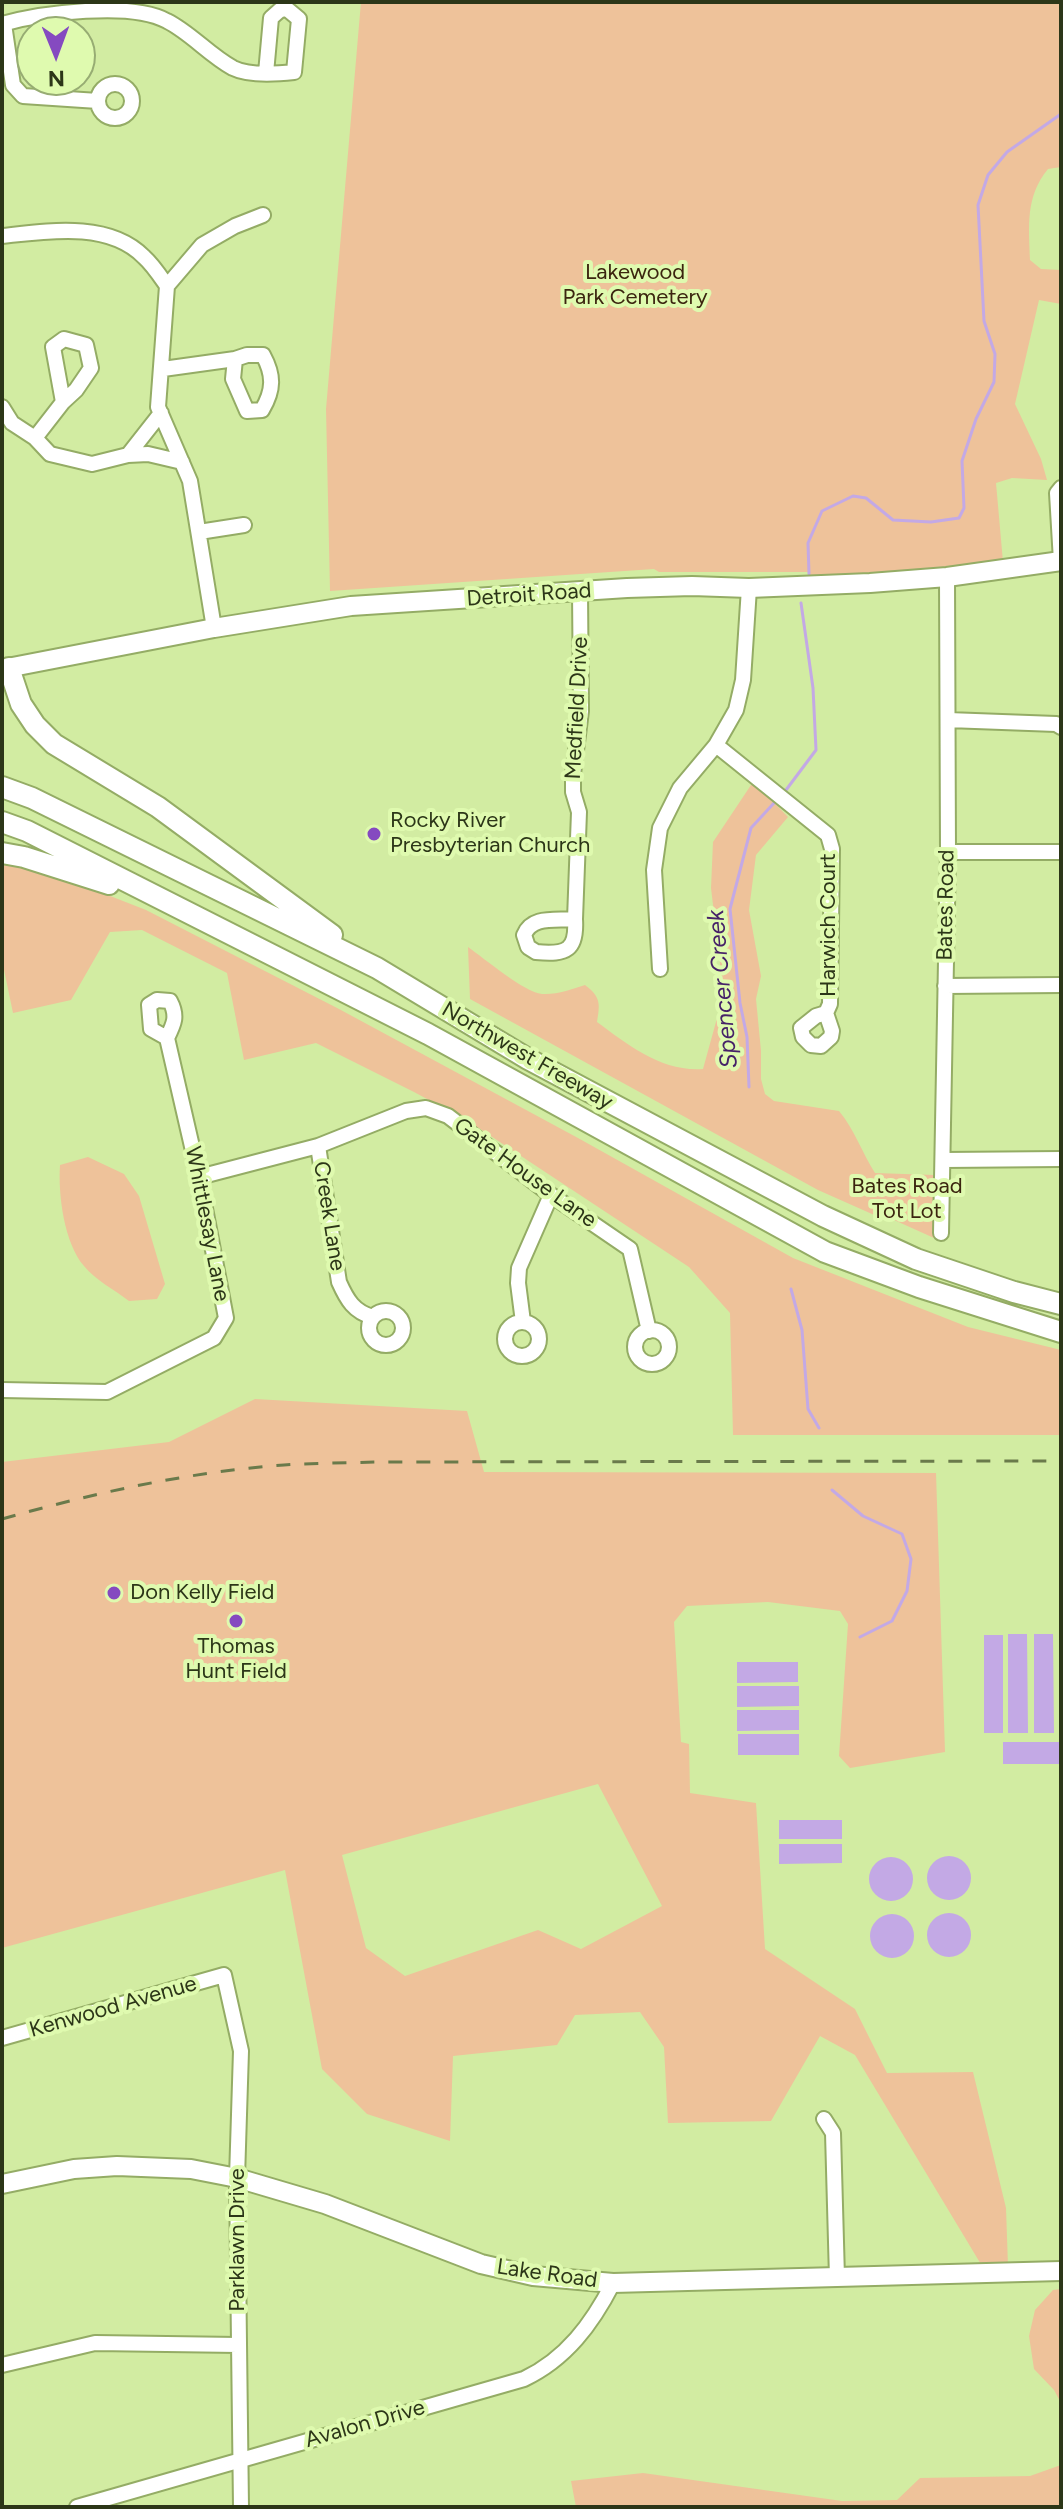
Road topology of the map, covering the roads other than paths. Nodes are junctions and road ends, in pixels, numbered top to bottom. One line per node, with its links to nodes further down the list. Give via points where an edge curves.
1 (3, 24): 2 (street, via 64,11 134,13 165,19 235,69); 3 (street, via 13,85 23,96)
2 (266, 73): 2 (street, via 294,72 299,19 287,9 271,18)
3 (98, 101)
4 (263, 215): 6 (street, via 202,245)
5 (2, 236): 6 (street, via 111,235 143,255)
6 (167, 286): 8 (street)
7 (235, 359): 8 (street)
8 (163, 369): 11 (street)
9 (63, 402): 12 (street)
10 (2, 407): 12 (street, via 12,423)
11 (161, 413): 13 (street); 14 (street)
12 (35, 438): 13 (street, via 50,454 92,464)
13 (128, 455): 14 (street)
14 (182, 462): 17 (street)
15 (1061, 488): 18 (street)
16 (244, 525): 17 (street)
17 (199, 532): 22 (street)
18 (1061, 561): 19 (main road, Detroit Road)
19 (947, 577): 20 (main road, Detroit Road); 24 (street, Bates Road)
20 (749, 588): 21 (main road, Detroit Road); 26 (street, via 743,680 736,710)
21 (580, 591): 22 (main road, Detroit Road, via 351,606); 33 (street, Medfield Drive, via 581,711 573,774 579,812)
22 (214, 628): 23 (main road, Detroit Road)
23 (5, 668): 34 (highway, via 21,704 54,744 158,807)
24 (948, 720): 25 (street); 29 (street, Bates Road)
25 (1059, 721)
26 (716, 745): 35 (street, via 680,788 660,828 654,870); 38 (street, Harwich Court, via 828,835 832,849)
27 (2, 787): 34 (highway, Northwest Freeway)
28 (2, 822): 32 (highway, Northwest Freeway)
29 (948, 852): 30 (street); 37 (street, Bates Road)
30 (1061, 852)
31 (2, 853): 32 (highway)
32 (173, 905): 50 (highway, Northwest Freeway, via 428,1034 825,1252)
33 (575, 919)
34 (377, 968): 46 (highway, Northwest Freeway, via 528,1059 823,1216 916,1259)
35 (660, 969)
36 (1061, 985): 37 (street)
37 (945, 986): 42 (street, Bates Road)
38 (826, 1013)
39 (167, 1038): 43 (street, Whittlesay Lane)
40 (318, 1146): 43 (street, Gate House Lane); 44 (street, Gate House Lane, via 426,1108 448,1116); 47 (street, Creek Lane, via 339,1282 347,1301)
41 (1061, 1159): 42 (street)
42 (944, 1160): 45 (street, Bates Road)
43 (199, 1177): 51 (street, Whittlesay Lane, via 226,1318 214,1338 107,1392)
44 (551, 1195): 48 (street, via 519,1268); 49 (street, Gate House Lane, via 630,1249)
45 (941, 1233)
46 (1061, 1304)
47 (373, 1317)
48 (523, 1322)
49 (649, 1331)
50 (1061, 1332)
51 (3, 1386)
52 (224, 1975): 53 (street, Kenwood Avenue); 55 (street, Parklawn Drive, via 241,2051)
53 (2, 2038)
54 (824, 2119): 58 (street, via 833,2133)
55 (237, 2178): 56 (main road, Lake Road, via 174,2167 117,2166); 59 (main road, Lake Road, via 325,2204 481,2264 533,2276); 60 (street, Parklawn Drive)
56 (2, 2184)
57 (1061, 2271): 58 (main road, Lake Road)
58 (837, 2278): 59 (main road, Lake Road)
59 (613, 2283): 62 (street, Avalon Drive, via 568,2351 544,2370)
60 (238, 2345): 61 (street, via 95,2343); 62 (street, Parklawn Drive)
61 (2, 2365)
62 (242, 2460): 63 (street, Avalon Drive); 64 (street, Parklawn Drive)
63 (77, 2507)
64 (241, 2507)

